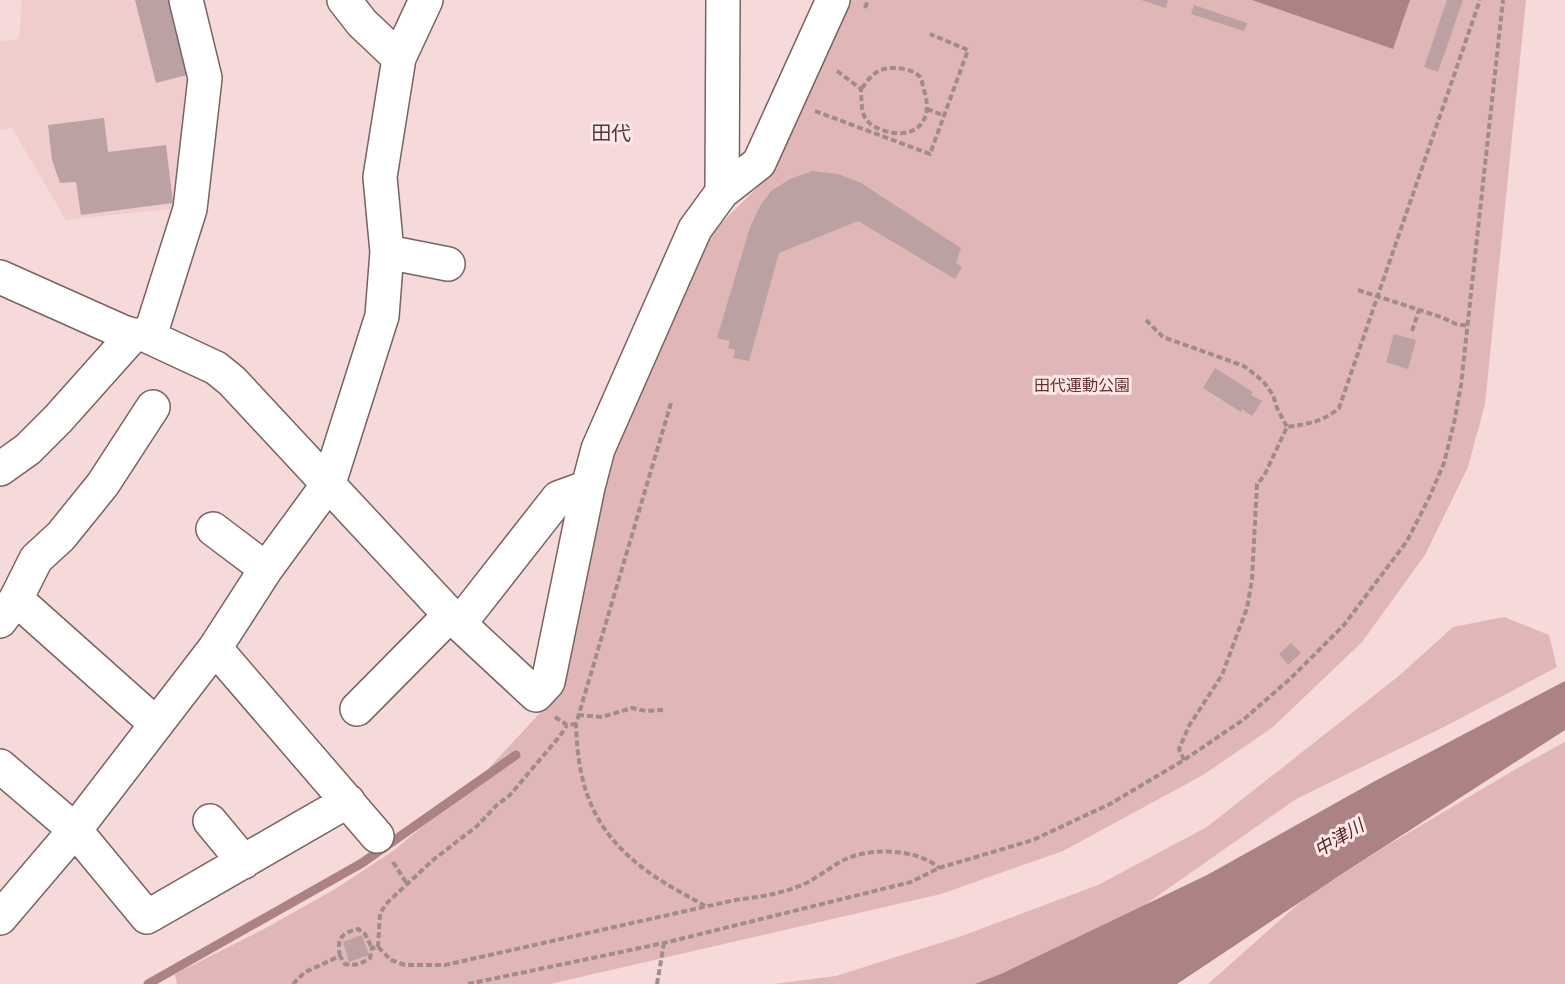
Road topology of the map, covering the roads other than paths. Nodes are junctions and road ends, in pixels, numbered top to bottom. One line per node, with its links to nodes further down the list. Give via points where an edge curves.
1 (186, 0): 11 (street, via 205,78 190,209 153,326)
2 (344, 0): 6 (street)
3 (426, 0): 6 (street)
4 (723, 0): 7 (street)
5 (833, 0): 7 (street, via 759,163)
6 (399, 58): 8 (street, via 380,177)
7 (722, 192): 15 (street, via 695,229 598,449)
8 (387, 252): 9 (street); 14 (street, via 382,316)
9 (448, 264)
10 (0, 277): 11 (street)
11 (139, 335): 13 (street, via 36,442); 14 (street, via 216,368)
12 (153, 407): 18 (street, via 103,484 36,560)
13 (0, 469)
14 (329, 483): 17 (street); 19 (street)
15 (588, 487): 19 (street, via 558,498); 19 (street, via 548,682 536,695)
16 (213, 529): 17 (street)
17 (266, 569): 20 (street)
18 (8, 610): 22 (street)
19 (455, 619): 21 (street)
20 (215, 648): 22 (street); 24 (street)
21 (357, 709)
22 (155, 723): 26 (street)
23 (0, 766): 26 (street)
24 (348, 801): 27 (street); 28 (street)
25 (210, 821): 28 (street)
26 (75, 830): 28 (street, via 147,917); 29 (street)
27 (377, 836)
28 (244, 862)
29 (0, 918)

